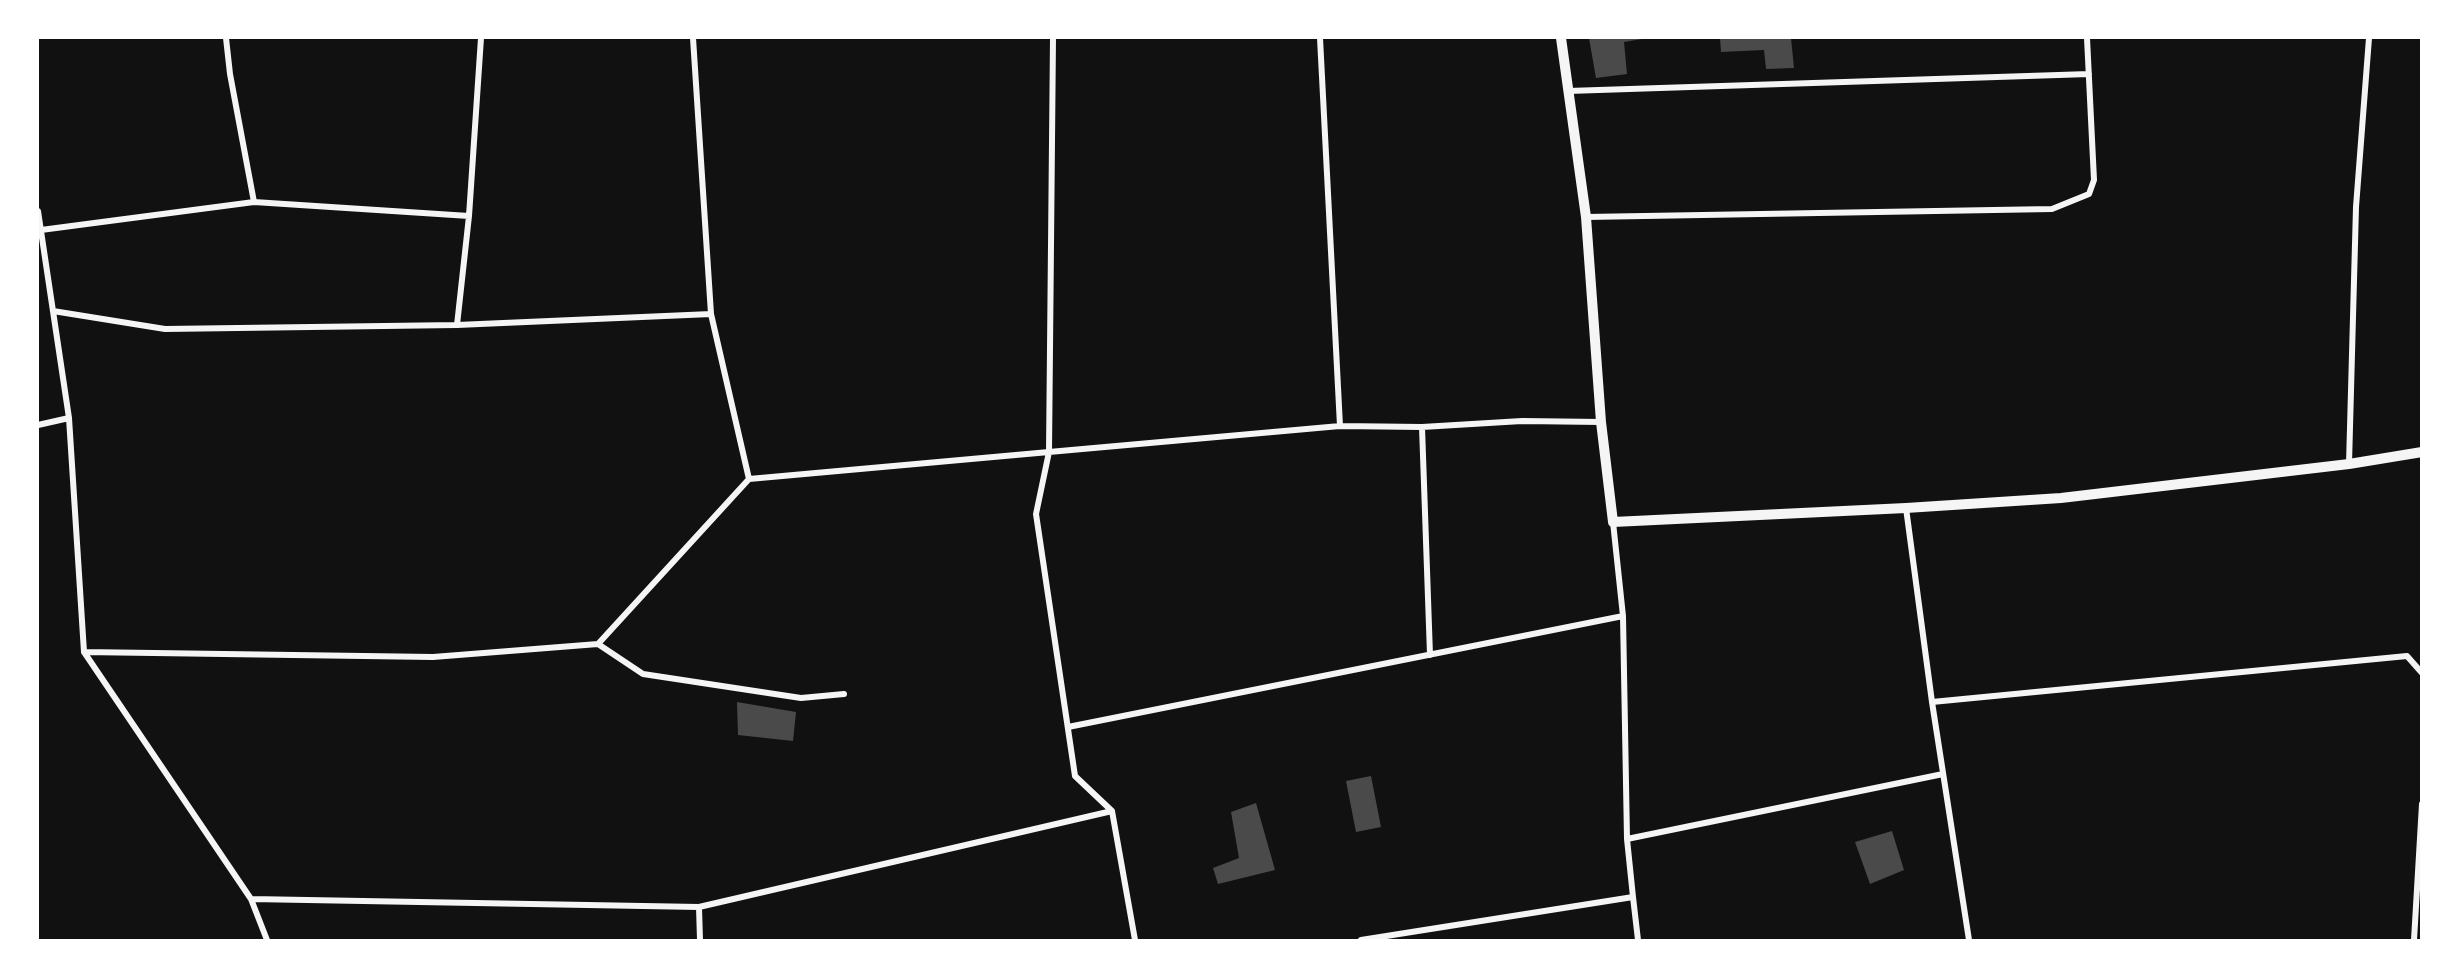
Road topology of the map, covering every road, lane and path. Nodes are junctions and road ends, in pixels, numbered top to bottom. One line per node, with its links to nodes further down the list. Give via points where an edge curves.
1 (226, 38): 11 (street)
2 (481, 38): 13 (street)
3 (693, 38): 17 (street)
4 (1053, 38): 24 (street)
5 (1320, 38): 22 (street)
6 (1561, 38): 10 (street)
7 (2087, 38): 9 (street)
8 (2369, 38): 26 (street, via 2356,207)
9 (2089, 74): 10 (street); 14 (street, via 2094,180 2089,194 2052,209)
10 (1568, 91): 14 (street)
11 (254, 202): 13 (street); 15 (street)
12 (38, 211): 15 (street)
13 (470, 216): 18 (street)
14 (1586, 217): 20 (street)
15 (41, 230): 16 (street)
16 (53, 311): 18 (street, via 165,329); 19 (street)
17 (711, 314): 18 (street); 27 (street)
18 (457, 325)
19 (69, 418): 21 (street); 32 (street)
20 (1601, 422): 23 (street, via 1522,421); 29 (street)
21 (38, 425)
22 (1340, 426): 23 (street); 24 (street)
23 (1422, 427): 33 (street)
24 (1049, 452): 27 (street); 37 (street, via 1036,514)
25 (2421, 452): 26 (street)
26 (2349, 464): 28 (street, via 2061,498)
27 (749, 479): 31 (street)
28 (1906, 508): 29 (street); 36 (street)
29 (1614, 522): 30 (street)
30 (1623, 616): 33 (street); 41 (street)
31 (598, 644): 32 (street, via 433,657); 35 (street, via 643,674 801,698)
32 (84, 652): 43 (street)
33 (1430, 655): 37 (street)
34 (2421, 673): 36 (street, via 2407,656)
35 (844, 694)
36 (1932, 702): 38 (street)
37 (1068, 727): 40 (street, via 1075,776)
38 (1943, 774): 41 (street); 50 (street)
39 (2421, 804): 51 (street)
40 (1112, 811): 44 (street); 47 (street)
41 (1627, 839): 42 (street)
42 (1633, 897): 48 (street); 49 (street)
43 (251, 898): 44 (street); 45 (street)
44 (699, 907): 46 (street)
45 (267, 940)
46 (700, 940)
47 (1135, 940)
48 (1361, 940)
49 (1638, 940)
50 (1969, 940)
51 (2414, 940)

